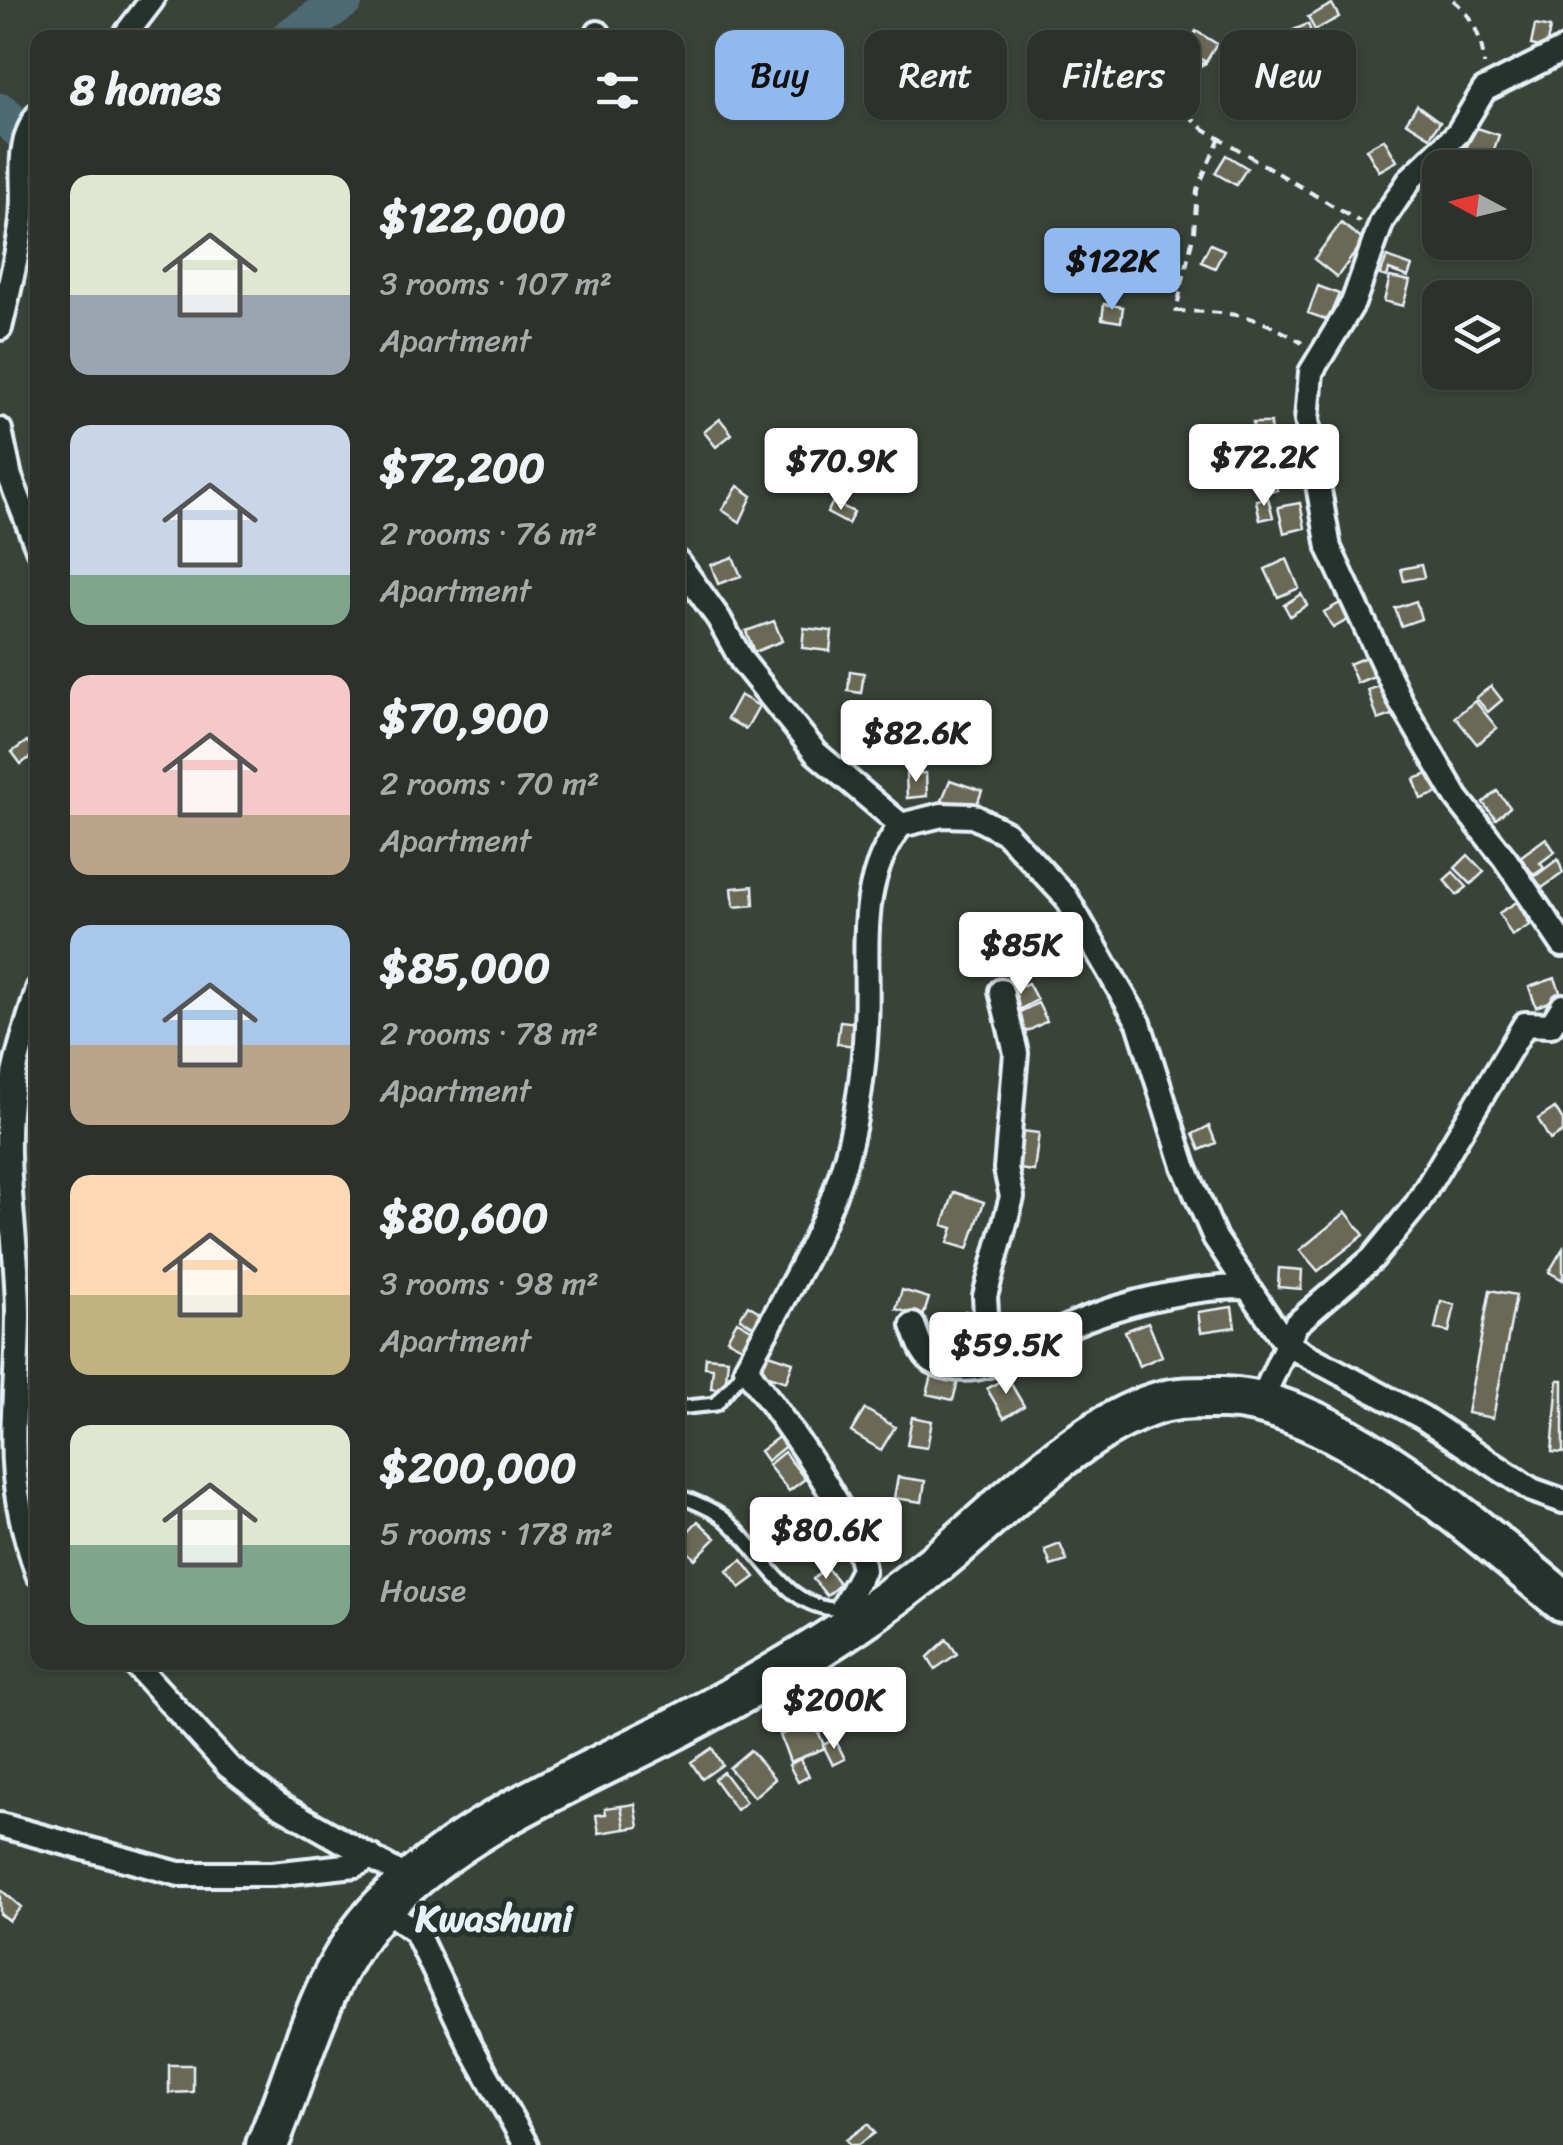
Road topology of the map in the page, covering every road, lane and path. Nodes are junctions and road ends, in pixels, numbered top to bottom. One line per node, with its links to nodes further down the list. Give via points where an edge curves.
1 (152, 0): 3 (street)
2 (1453, 0): 6 (path, via 1468,12 1483,48)
3 (129, 30)
4 (1563, 50): 6 (street)
5 (1206, 62): 8 (path, via 1180,78 1178,106)
6 (1484, 90): 9 (street, via 1451,142 1411,178)
7 (30, 126): 10 (street, via 20,157 22,223)
8 (1220, 137): 9 (path); 11 (path, via 1197,190 1176,311 1264,319)
9 (1376, 234): 11 (street, via 1352,304)
10 (0, 328)
11 (1323, 356): 17 (street, via 1310,372 1307,420 1329,548 1449,785)
12 (0, 430): 13 (street)
13 (30, 528)
14 (685, 572): 15 (street, via 742,661 816,753)
15 (900, 825): 16 (street, via 974,816 1006,833); 25 (street, via 885,845 871,889 864,948 867,1022 848,1153 826,1217)
16 (1066, 896): 18 (path); 21 (street, via 1139,1023 1184,1166)
17 (1563, 946)
18 (1001, 991): 24 (street, via 1016,1052 1006,1168 1012,1196 985,1296)
19 (1563, 1006): 23 (street, via 1551,1025 1525,1024 1392,1239 1305,1314)
20 (30, 1019): 30 (street, via 10,1114 9,1219 18,1318 3,1472 6,1508)
21 (1245, 1286): 23 (street); 24 (street, via 1208,1286 1138,1302)
22 (913, 1325): 24 (street, via 926,1356 938,1365)
23 (1286, 1344): 26 (street); 29 (street, via 1422,1416 1532,1490)
24 (988, 1364)
25 (746, 1368): 27 (lane, via 716,1404); 32 (street, via 819,1476 861,1554 864,1570)
26 (1260, 1400): 31 (highway, via 1346,1436); 32 (highway, via 1176,1400 1131,1414)
27 (685, 1407)
28 (685, 1499): 32 (lane, via 721,1516 802,1600)
29 (1563, 1501)
30 (30, 1558)
31 (1563, 1600)
32 (848, 1618): 36 (highway, via 723,1704 511,1808)
33 (140, 1670): 35 (street, via 228,1766 279,1805)
34 (0, 1825): 35 (street, via 179,1874 272,1874)
35 (372, 1857): 36 (street)
36 (396, 1894): 37 (highway, via 334,1975); 38 (street)
37 (271, 2141)
38 (526, 2145)

